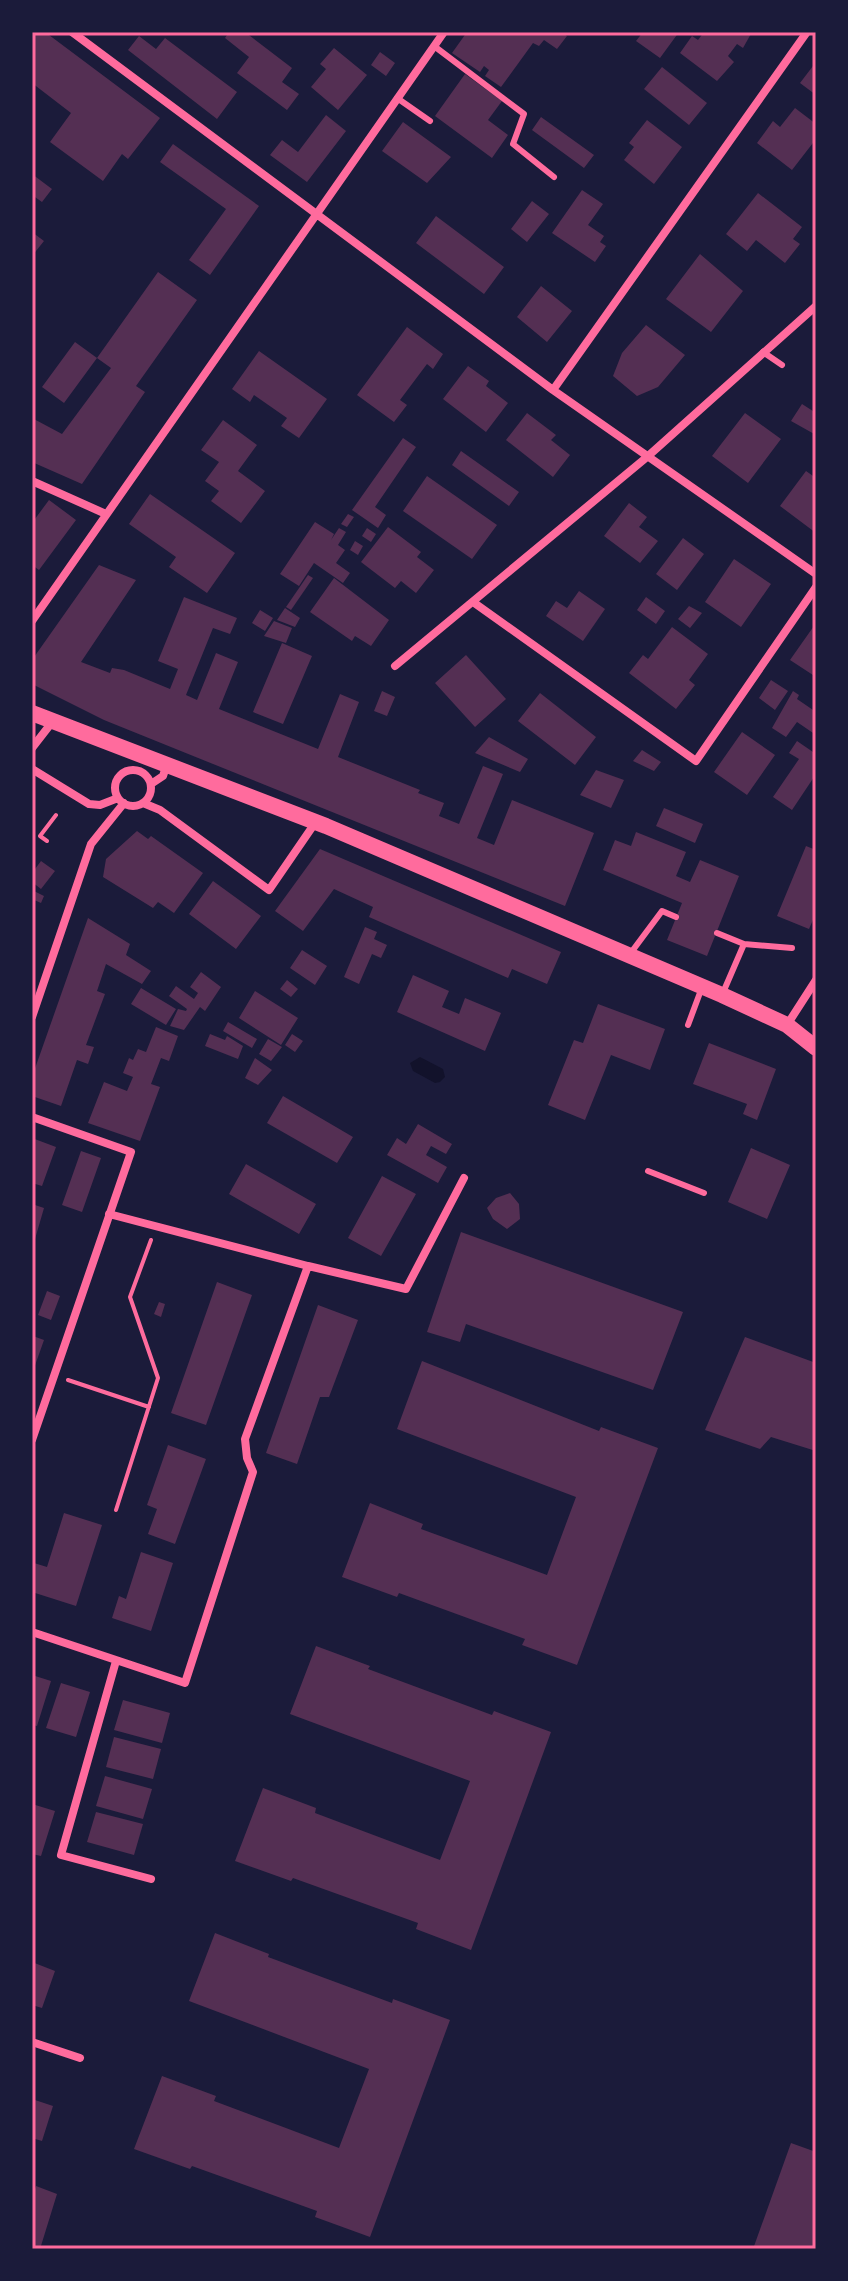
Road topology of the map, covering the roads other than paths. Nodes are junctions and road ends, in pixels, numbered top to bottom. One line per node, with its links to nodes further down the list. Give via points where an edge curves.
1 (72, 32): 8 (street)
2 (444, 32): 4 (street)
3 (807, 32): 12 (street)
4 (434, 46): 5 (street); 7 (lane, via 524,114 513,144)
5 (397, 98): 6 (lane); 8 (street)
6 (430, 121)
7 (554, 177)
8 (316, 215): 12 (street); 15 (street)
9 (816, 306): 10 (street)
10 (763, 352): 11 (lane); 13 (street)
11 (782, 365)
12 (553, 390): 13 (street)
13 (647, 457): 16 (street); 18 (street)
14 (32, 481): 15 (street)
15 (106, 514): 19 (street)
16 (816, 574)
17 (816, 587): 18 (street, via 696,761)
18 (473, 602): 20 (street)
19 (32, 621)
20 (395, 666)
21 (34, 714): 22 (main road)
22 (53, 721): 23 (street); 24 (main road)
23 (32, 748)
24 (130, 749): 25 (main road); 27 (street)
25 (168, 763): 28 (street, via 163,776); 31 (main road)
26 (32, 769): 29 (street, via 89,804)
27 (130, 770): 28 (street, via 146,774); 29 (street, via 116,781)
28 (151, 784): 30 (street)
29 (121, 801): 30 (street); 40 (street, via 91,844)
30 (143, 803): 31 (street, via 269,890)
31 (321, 824): 36 (main road)
32 (676, 917): 36 (lane, via 662,911)
33 (717, 933): 34 (lane)
34 (744, 944): 35 (lane); 39 (lane)
35 (792, 948)
36 (628, 957): 38 (main road)
37 (816, 980): 42 (street)
38 (702, 986): 39 (main road); 41 (lane)
39 (722, 995): 42 (main road)
40 (32, 1017)
41 (688, 1025)
42 (787, 1025): 43 (main road)
43 (816, 1048)
44 (32, 1117): 48 (street, via 131,1152)
45 (648, 1171): 47 (lane)
46 (464, 1178): 49 (street, via 406,1289)
47 (704, 1193)
48 (109, 1214): 49 (street); 50 (street)
49 (308, 1266): 52 (street, via 245,1439 253,1472 185,1683)
50 (32, 1440)
51 (32, 1632): 52 (street)
52 (116, 1661): 53 (street, via 61,1855)
53 (151, 1879)
54 (32, 2042): 55 (street)
55 (80, 2058)

